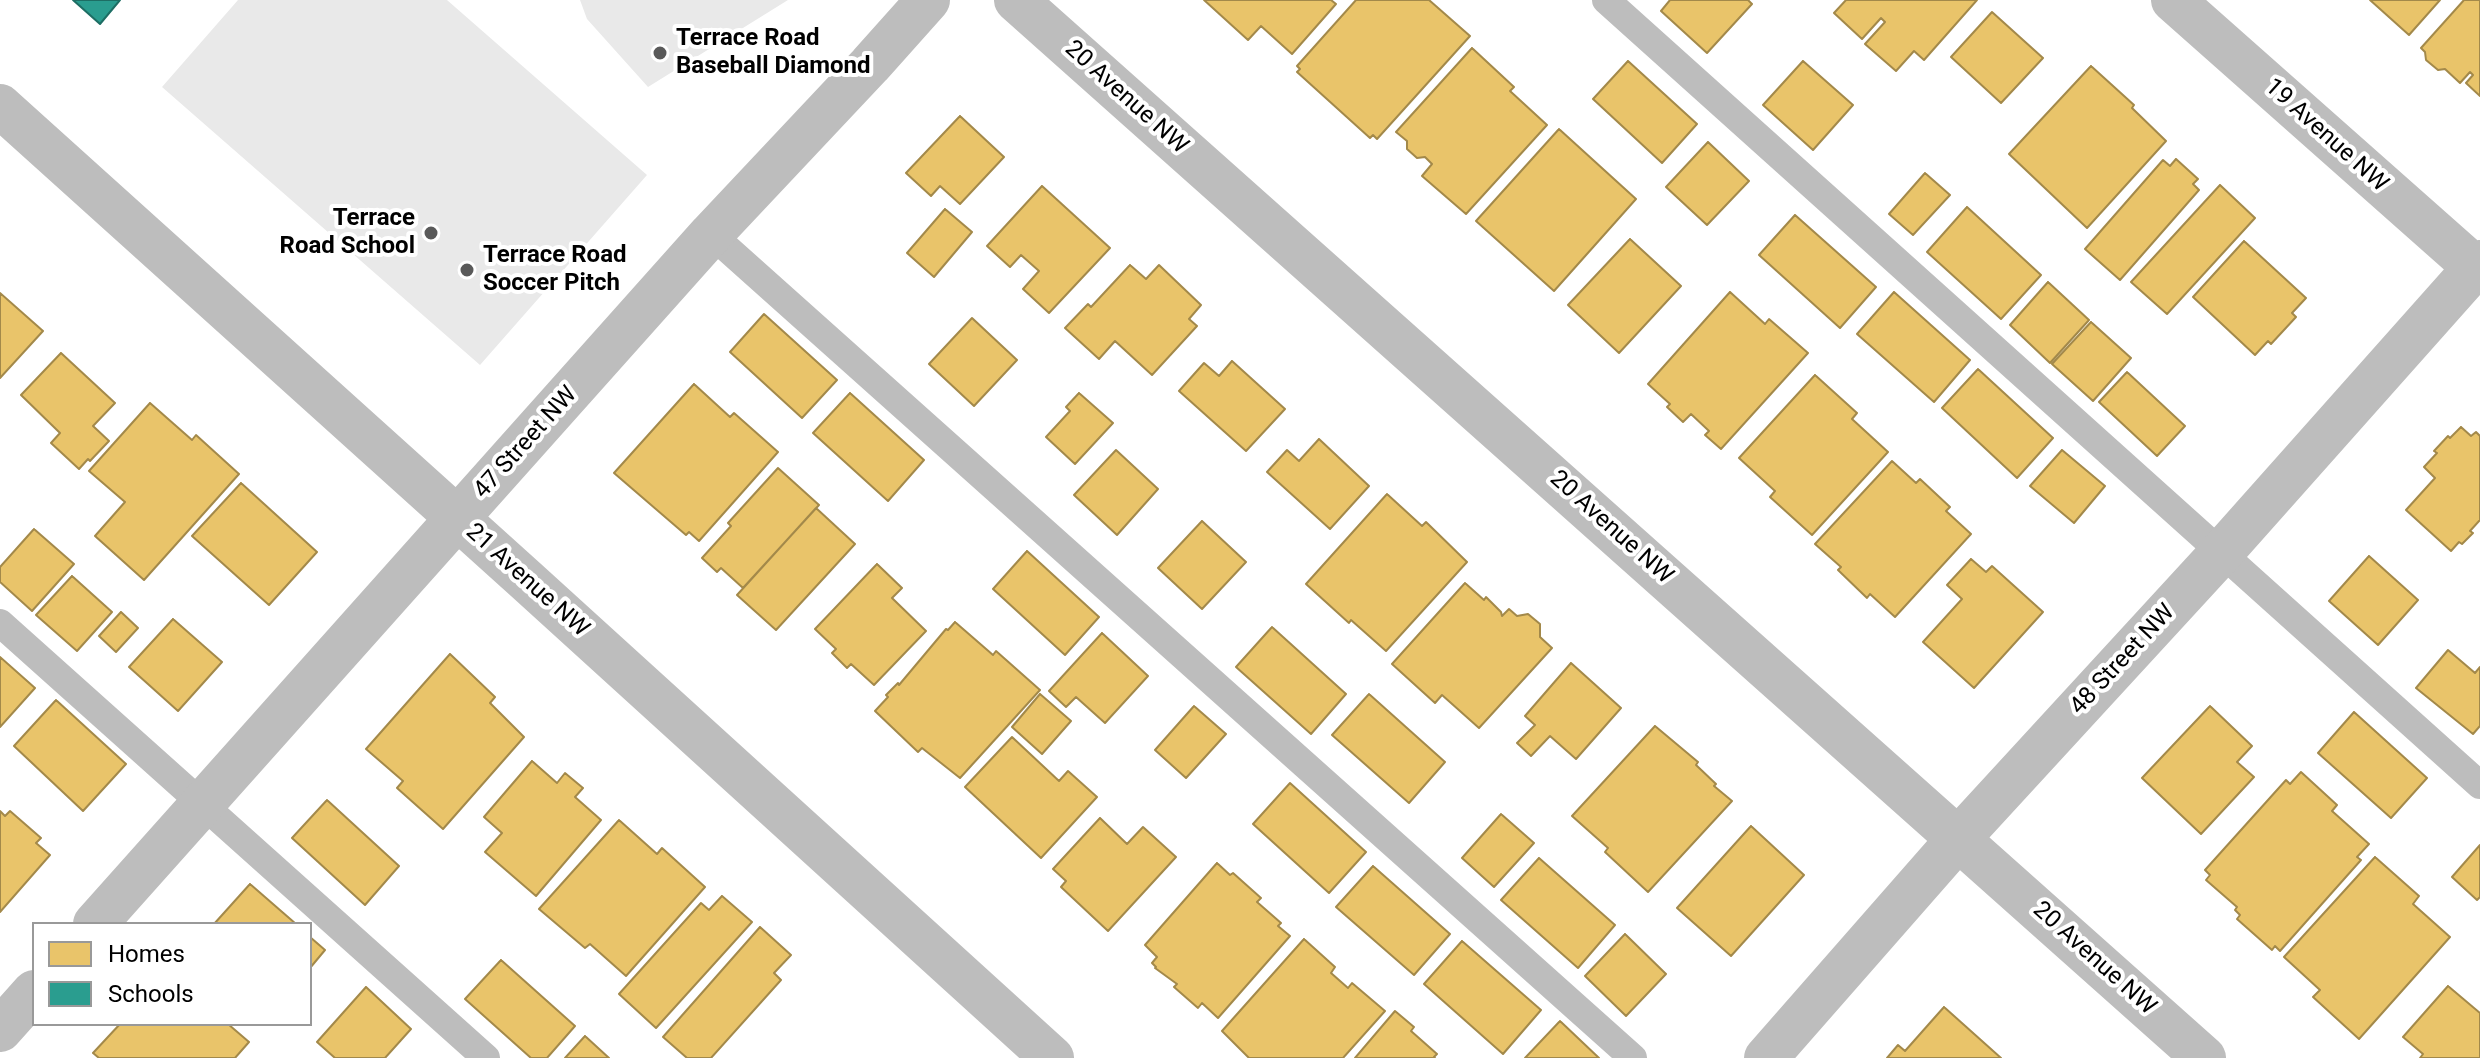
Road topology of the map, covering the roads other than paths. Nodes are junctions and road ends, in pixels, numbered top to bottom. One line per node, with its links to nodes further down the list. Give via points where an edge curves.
1 (928, 0): 6 (street, 47 Street NW)
2 (1016, 0): 13 (street, 20 Avenue NW)
3 (1606, 0): 9 (lane)
4 (2173, 0): 7 (street, 19 Avenue NW)
5 (0, 106): 8 (street, 21 Avenue NW)
6 (711, 234): 8 (street, 47 Street NW); 19 (lane)
7 (2478, 267): 9 (street, 48 Street NW)
8 (459, 519): 12 (street, 47 Street NW); 18 (street, 21 Avenue NW)
9 (2221, 553): 11 (lane); 13 (street, 48 Street NW)
10 (0, 623): 12 (lane)
11 (2480, 785)
12 (204, 804): 14 (street, 47 Street NW); 17 (lane)
13 (1959, 838): 20 (street, 48 Street NW); 21 (street, 20 Avenue NW)
14 (97, 922)
15 (32, 994): 16 (street)
16 (0, 1030)
17 (486, 1058)
18 (1052, 1058)
19 (1633, 1058)
20 (1766, 1058)
21 (2204, 1058)

